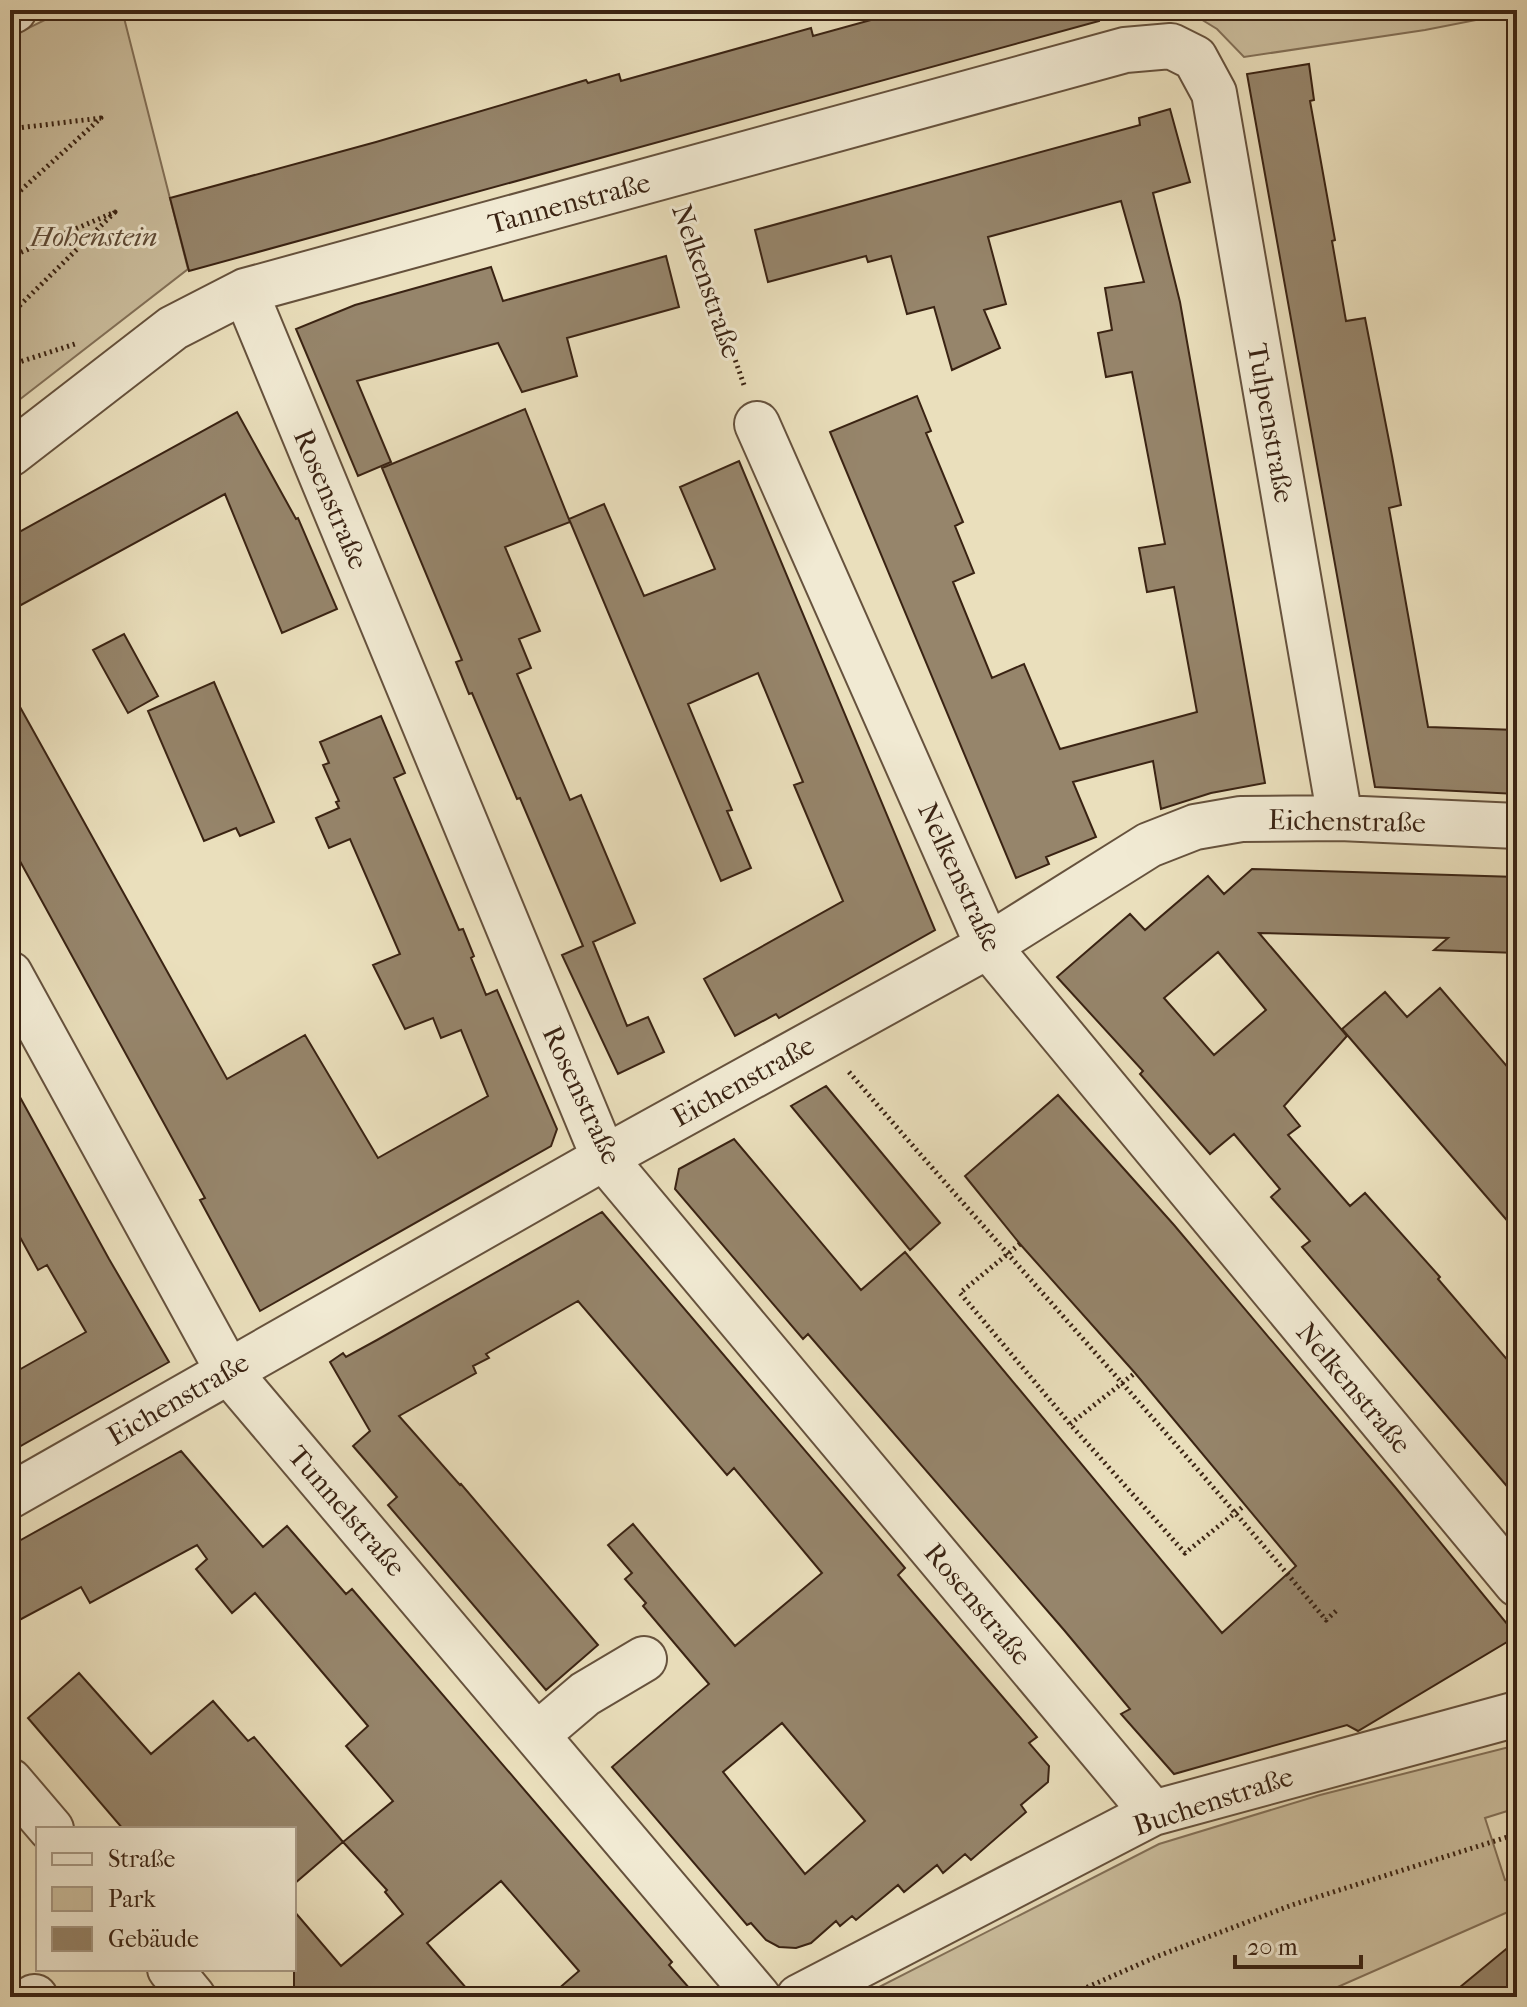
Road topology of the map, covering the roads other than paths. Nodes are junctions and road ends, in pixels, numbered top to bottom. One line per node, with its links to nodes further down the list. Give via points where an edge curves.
1 (1171, 46): 2 (street, Tannenstraße, via 1125,50); 5 (street, Tulpenstraße, via 1195,58 1214,93)
2 (245, 291): 4 (street, Tannenstraße, via 173,328); 9 (street, Rosenstraße)
3 (757, 424): 7 (street, Nelkenstraße)
4 (10, 454)
5 (1340, 818): 6 (street, Eichenstraße); 7 (street, Eichenstraße, via 1241,819 1195,827 1149,845)
6 (1517, 826)
7 (988, 946): 9 (street, Eichenstraße); 12 (street, Nelkenstraße)
8 (10, 974): 10 (street, Tunnelstraße)
9 (604, 1158): 10 (street, Eichenstraße); 17 (street, Rosenstraße)
10 (228, 1371): 11 (street, Eichenstraße); 15 (street, Tunnelstraße)
11 (10, 1496)
12 (1517, 1584)
13 (644, 1659): 15 (street, via 585,1694)
14 (1517, 1714): 17 (street, Buchenstraße)
15 (538, 1734): 19 (street, Tunnelstraße)
16 (10, 1781): 18 (street)
17 (1153, 1813): 20 (street, Buchenstraße)
18 (49, 1827)
19 (758, 1997)
20 (799, 1997)

